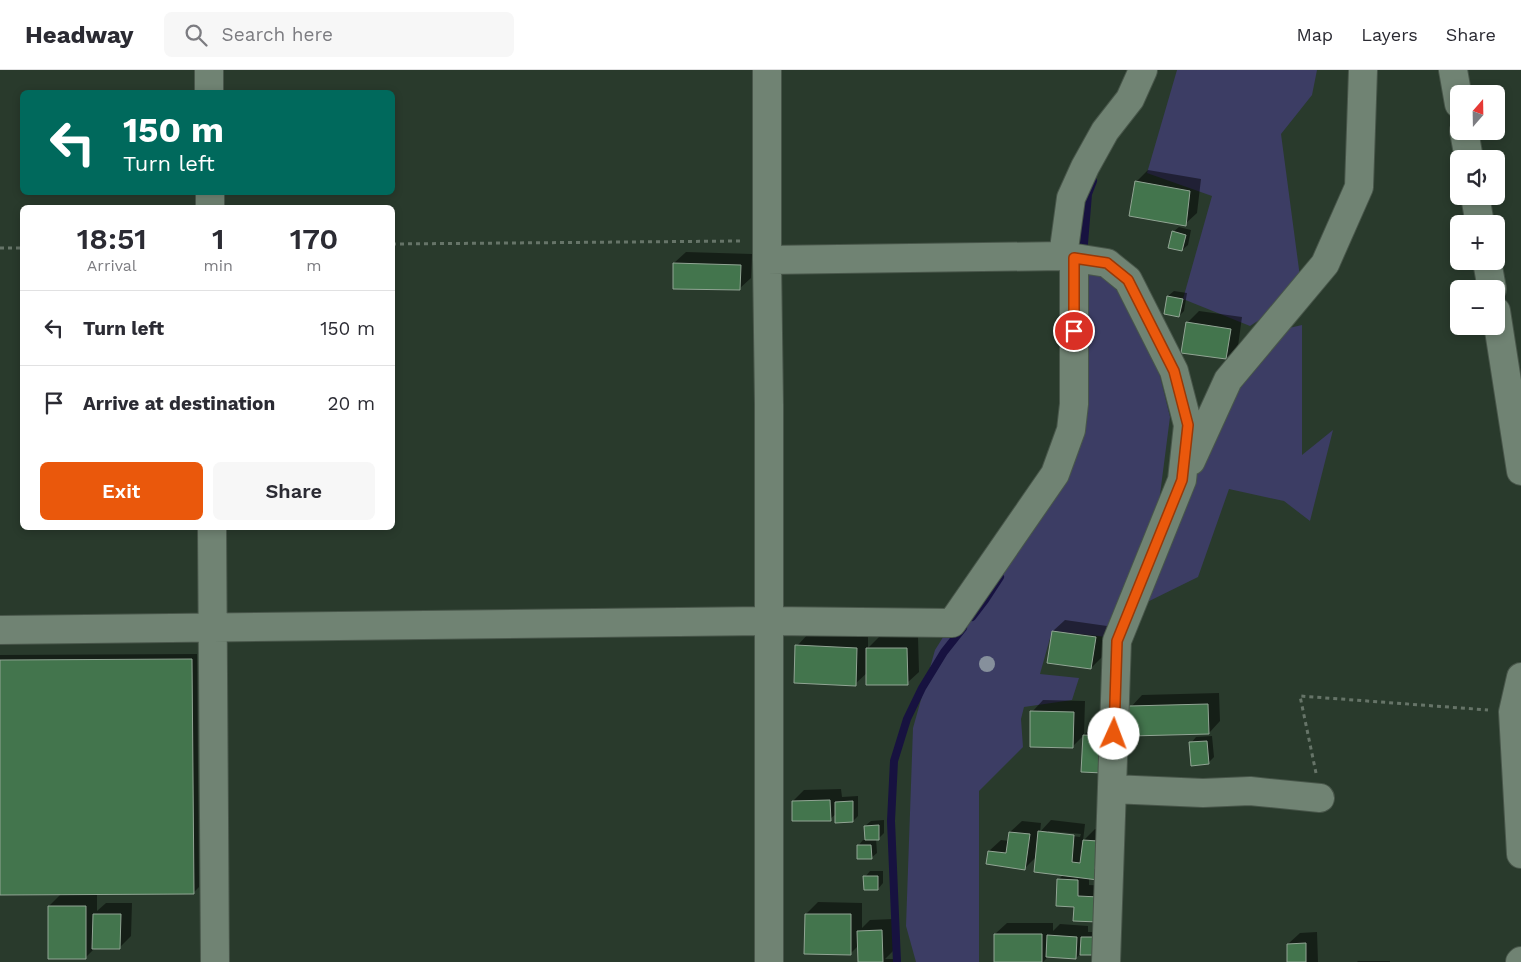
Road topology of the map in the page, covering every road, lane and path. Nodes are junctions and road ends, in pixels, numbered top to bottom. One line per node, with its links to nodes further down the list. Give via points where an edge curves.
1 (209, 70): 7 (street)
2 (767, 70): 11 (street)
3 (1143, 70): 12 (street, via 1130,99 1105,132 1085,167 1072,198)
4 (1363, 70): 15 (street, via 1358,187 1325,264 1228,380)
5 (1453, 70): 6 (street)
6 (1456, 85)
7 (209, 90)
8 (395, 244): 11 (path)
9 (0, 248): 10 (path)
10 (20, 248)
11 (767, 250): 12 (street); 17 (street)
12 (1068, 257): 15 (street, via 1107,263 1128,280 1174,371 1188,425); 17 (street, via 1074,404 1071,430 1055,474 952,623)
13 (1500, 335): 14 (street)
14 (1521, 471)
15 (1182, 480): 22 (street, via 1117,641)
16 (212, 530): 18 (street)
17 (769, 621): 18 (street); 26 (street)
18 (213, 628): 19 (street); 25 (street)
19 (0, 630)
20 (1521, 677): 21 (street)
21 (1513, 712): 23 (path, via 1300,696); 24 (street)
22 (1112, 789): 23 (street, via 1203,793 1250,791); 27 (street)
23 (1320, 798)
24 (1521, 854)
25 (216, 962)
26 (769, 962)
27 (1106, 962)

